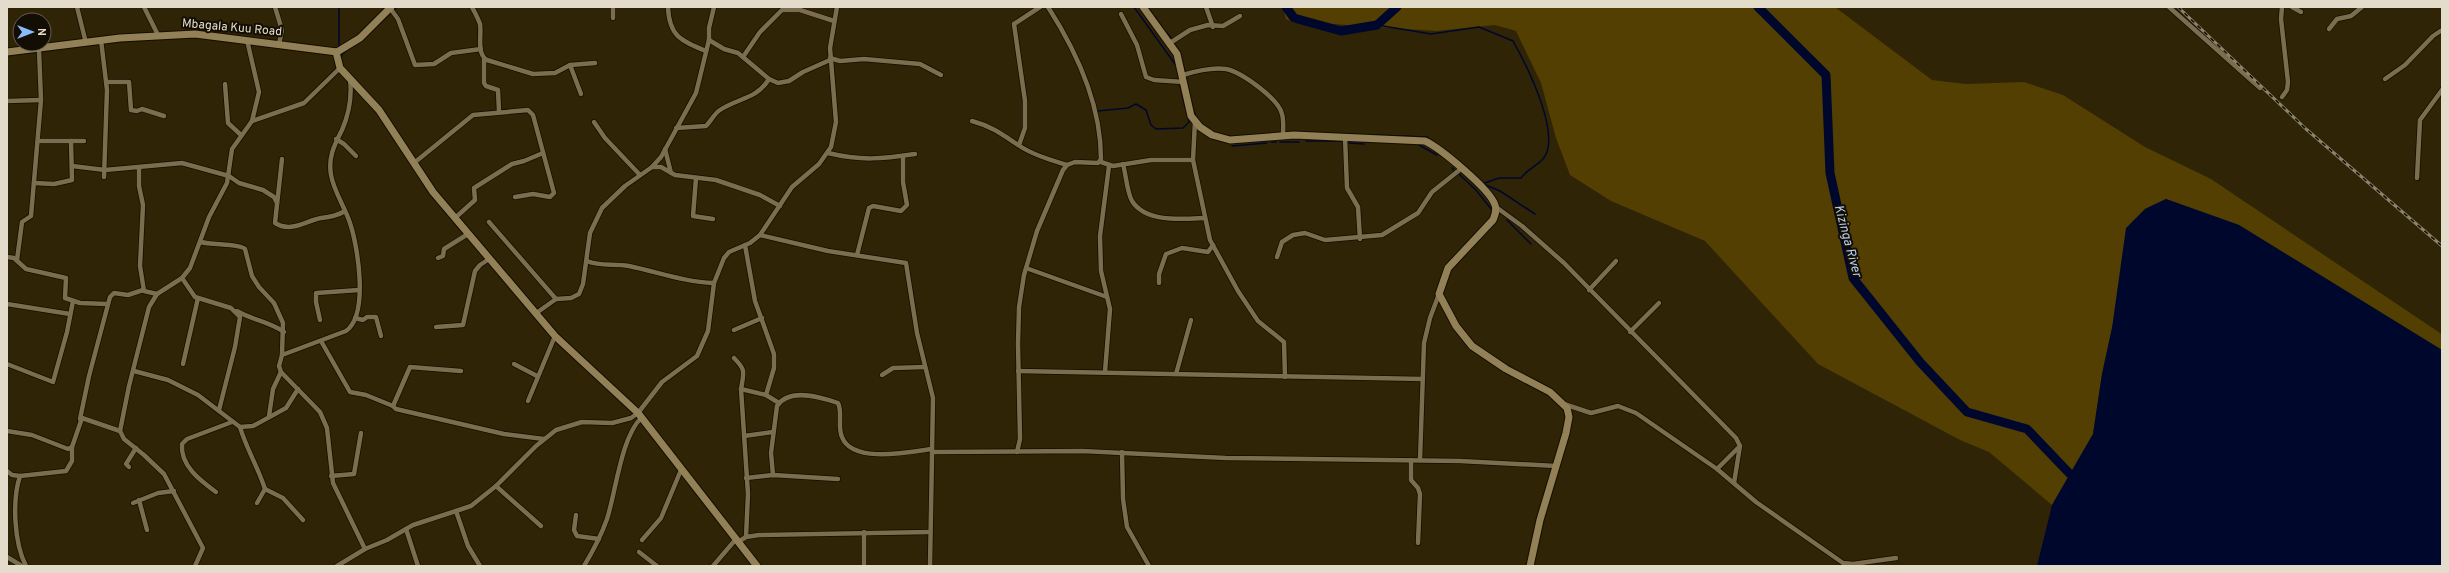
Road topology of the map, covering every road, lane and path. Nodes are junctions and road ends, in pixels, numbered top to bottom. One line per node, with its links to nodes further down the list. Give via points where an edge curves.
1 (78, 7): 31 (street)
2 (144, 7): 27 (street)
3 (275, 7): 33 (street, via 282,30)
4 (391, 7): 35 (street, via 415,65 434,64 451,53); 38 (street, via 360,38)
5 (472, 7): 35 (street, via 480,24)
6 (613, 7): 22 (street)
7 (668, 7): 36 (street, via 672,29 683,41)
8 (714, 7): 30 (street)
9 (837, 7): 23 (street)
10 (1040, 7): 72 (street, via 1014,24 1025,101 1025,128)
11 (1048, 7): 81 (street, via 1070,43 1083,72 1095,114)
12 (1143, 7): 32 (street)
13 (1206, 7): 24 (street)
14 (2169, 7): 52 (street)
15 (2282, 7): 55 (street, via 2288,82 2287,90)
16 (2292, 7): 19 (street)
17 (2362, 7): 25 (street, via 2351,16 2337,19)
18 (780, 8): 23 (street, via 800,10); 39 (street)
19 (2301, 12)
20 (1121, 14): 48 (street, via 1136,45 1146,77 1154,80)
21 (1240, 16): 24 (street, via 1228,24)
22 (613, 18)
23 (834, 21): 41 (street)
24 (1213, 27): 32 (street, via 1199,27)
25 (2329, 29)
26 (2442, 30): 49 (street, via 2405,65)
27 (158, 35): 28 (street, Mbagala Kuu Road); 29 (street, Mbagala Kuu Road, via 195,34)
28 (101, 40): 31 (street, Mbagala Kuu Road); 50 (street)
29 (246, 40): 33 (street, Mbagala Kuu Road); 60 (street, via 258,87 258,99)
30 (709, 40): 36 (street); 39 (street)
31 (86, 42): 34 (street, Mbagala Kuu Road)
32 (1170, 43): 48 (street, via 1177,54)
33 (279, 44): 38 (street, Mbagala Kuu Road)
34 (52, 48)
35 (481, 49): 40 (street)
36 (706, 51): 64 (street, via 696,93)
37 (39, 52): 56 (street)
38 (336, 52): 44 (street)
39 (743, 57): 47 (street)
40 (484, 59): 43 (street, via 533,74 555,73); 58 (street, via 484,83 498,90)
41 (830, 59): 45 (street, via 920,64); 47 (street, via 786,82 778,83); 75 (street, via 838,134)
42 (595, 63): 43 (street)
43 (570, 65): 54 (street)
44 (340, 68): 46 (street); 60 (street, via 304,103)
45 (941, 75)
46 (349, 78): 68 (street, via 349,110); 82 (street, via 379,110)
47 (769, 78): 64 (street, via 764,88 721,109 706,126)
48 (1184, 78): 62 (street, via 1190,113); 66 (street, via 1215,68 1228,69 1239,74 1267,94 1276,104 1282,114)
49 (2385, 79)
50 (107, 82): 59 (street, via 129,82 131,110 142,109); 90 (street)
51 (225, 84): 65 (street, via 228,123)
52 (2260, 88)
53 (2442, 90): 96 (street, via 2420,120)
54 (581, 94)
55 (2282, 97)
56 (41, 100): 57 (street); 70 (street)
57 (7, 101)
58 (498, 112): 74 (street, via 532,112); 82 (street, via 473,115)
59 (164, 116)
60 (252, 121): 65 (street)
61 (972, 121): 72 (street, via 998,130)
62 (1195, 121): 66 (street, via 1205,131 1223,139); 80 (street)
63 (594, 122): 92 (street, via 605,138)
64 (676, 128): 73 (street)
65 (241, 135): 93 (street, via 232,149)
66 (1283, 136): 67 (street)
67 (1345, 137): 88 (street, via 1424,141 1435,146); 109 (street, via 1347,188 1358,206)
68 (336, 139): 77 (street); 102 (street, via 331,151 331,174)
69 (84, 140): 71 (street)
70 (38, 141): 71 (street); 97 (street)
71 (71, 141): 85 (street)
72 (1019, 145): 84 (street, via 1043,157)
73 (664, 149): 87 (street); 91 (street)
74 (543, 153): 98 (street, via 550,174 553,196); 103 (street, via 512,164 474,188 475,200)
75 (828, 153): 78 (street, via 860,160); 100 (street, via 792,187)
76 (915, 154): 78 (street)
77 (356, 156)
78 (904, 156): 113 (street, via 903,182 907,205 901,211 873,206 869,208)
79 (282, 159): 99 (street)
80 (1192, 160): 83 (street, via 1151,160); 104 (street)
81 (1101, 162): 84 (street, via 1075,162); 86 (street)
82 (414, 164): 103 (street)
83 (1123, 164): 86 (street); 104 (street, via 1132,199 1146,213 1156,217 1179,219)
84 (1068, 165): 121 (street, via 1056,183)
85 (72, 166): 90 (street); 97 (street, via 71,181 54,184)
86 (1109, 166): 130 (street, via 1100,236 1102,271)
87 (652, 167): 91 (street, via 661,167); 92 (street)
88 (1462, 168): 101 (street); 109 (street, via 1432,192 1418,213 1410,219 1382,235)
89 (139, 169): 90 (street); 93 (street, via 182,163); 125 (street, via 143,205 140,266)
90 (105, 170): 94 (street)
91 (671, 173): 95 (street)
92 (640, 175): 119 (street, via 602,208 590,233)
93 (229, 176): 99 (street, via 239,183 263,190 274,197); 110 (street, via 209,217)
94 (104, 177)
95 (696, 178): 100 (street, via 716,180 760,195); 105 (street, via 693,216)
96 (2417, 178)
97 (34, 183): 118 (street, via 31,216 22,223)
98 (515, 196)
99 (277, 203): 102 (street, via 275,223 291,228)
100 (780, 206): 108 (street)
101 (1496, 207): 127 (street, via 1522,226); 129 (street, via 1489,225 1448,268)
102 (345, 210): 126 (street, via 356,243)
103 (455, 218): 107 (street)
104 (1205, 218): 111 (street)
105 (713, 219)
106 (489, 222): 132 (street)
107 (468, 234): 116 (street, via 444,249 443,256); 117 (street)
108 (760, 235): 112 (street); 113 (street)
109 (1360, 239): 115 (street, via 1325,240 1310,233 1299,233 1282,242)
110 (201, 242): 122 (street, via 190,268); 146 (street, via 243,247 252,276 277,308)
111 (1213, 245): 124 (street, via 1208,252 1182,248 1166,254 1159,274); 165 (street, via 1258,321 1284,342)
112 (745, 246): 123 (street, via 726,255); 141 (street, via 752,286)
113 (857, 256): 156 (street, via 906,263)
114 (7, 257): 118 (street)
115 (1277, 257)
116 (438, 258)
117 (490, 259): 139 (street); 144 (street, via 475,271 463,326)
118 (17, 260): 133 (street, via 24,268 66,278 68,283 64,297)
119 (587, 261): 123 (street, via 604,266 628,266 686,281); 132 (street, via 584,284 579,294 571,298)
120 (1616, 261): 127 (street)
121 (1026, 268): 130 (street); 159 (street, via 1020,307)
122 (182, 278): 128 (street); 131 (street, via 193,295)
123 (714, 283): 176 (street, via 708,331 699,352 662,382)
124 (1159, 283)
125 (143, 290): 128 (street); 136 (street, via 128,294 113,293)
126 (359, 290): 140 (street, via 359,305); 142 (street, via 316,293)
127 (1589, 290): 147 (street)
128 (157, 294): 157 (street, via 149,307)
129 (1439, 294): 166 (street, via 1426,332); 172 (street, via 1457,328 1472,346 1506,369 1550,392)
130 (1107, 297): 161 (street, via 1110,320)
131 (198, 298): 137 (street); 154 (street)
132 (556, 299): 139 (street)
133 (73, 301): 136 (street); 138 (street)
134 (1659, 303): 147 (street)
135 (7, 304): 138 (street)
136 (107, 304): 177 (street)
137 (236, 311): 146 (street); 174 (street, via 240,322)
138 (70, 314): 153 (street, via 53,382)
139 (535, 314): 149 (street)
140 (355, 318): 148 (street, via 376,318); 150 (street, via 346,332)
141 (762, 318): 145 (street); 169 (street, via 775,361)
142 (320, 320)
143 (1191, 320): 162 (street)
144 (436, 327)
145 (734, 330)
146 (284, 332): 151 (street)
147 (1630, 332): 187 (street, via 1736,438)
148 (381, 336)
149 (555, 336): 164 (street); 176 (street)
150 (320, 341): 151 (street); 173 (street, via 350,392 366,395)
151 (282, 355): 160 (street, via 279,366)
152 (734, 358): 167 (street, via 744,368)
153 (7, 364)
154 (184, 364)
155 (514, 364): 164 (street)
156 (925, 367): 163 (street, via 893,368); 190 (street, via 933,398)
157 (134, 371): 174 (street, via 177,384 201,396); 180 (street)
158 (461, 371): 173 (street, via 410,367)
159 (1018, 371): 161 (street); 186 (street)
160 (281, 372): 168 (street); 175 (street, via 273,389)
161 (1105, 372): 162 (street)
162 (1176, 374): 165 (street)
163 (882, 375)
164 (537, 376): 170 (street)
165 (1285, 377): 166 (street)
166 (1423, 379): 195 (street)
167 (741, 388): 169 (street); 184 (street)
168 (298, 389): 175 (street, via 286,408); 203 (street, via 320,412 326,423)
169 (766, 395): 171 (street)
170 (528, 401)
171 (779, 403): 183 (street); 190 (street, via 803,394 838,403 844,441 864,453)
172 (1564, 404): 197 (street, via 1568,412 1568,424); 198 (street, via 1591,413 1610,407 1629,409)
173 (393, 406): 185 (street, via 396,409 490,431)
174 (219, 410): 178 (street)
175 (269, 416): 179 (street, via 253,426)
176 (640, 416): 185 (street, via 612,423 588,421 567,425); 199 (street); 223 (street, via 622,458 610,508)
177 (80, 420): 180 (street, via 90,419); 188 (street)
178 (232, 422): 179 (street); 210 (street, via 187,439 182,444 184,456 196,477)
179 (240, 426): 208 (street, via 244,443)
180 (120, 431): 189 (street, via 124,439)
181 (7, 432): 188 (street, via 32,435 65,449)
182 (361, 432): 203 (street, via 354,474)
183 (773, 432): 184 (street); 201 (street)
184 (744, 436): 204 (street)
185 (544, 439): 207 (street)
186 (1020, 439): 191 (street); 192 (street)
187 (1740, 446): 198 (street); 206 (street)
188 (72, 447): 202 (street, via 72,461 66,470)
189 (136, 448): 196 (street, via 127,461 126,464); 209 (street, via 160,469)
190 (932, 451): 192 (street); 221 (street)
191 (1024, 451): 192 (street); 193 (street)
192 (1017, 452)
193 (1122, 452): 194 (street, via 1226,458); 243 (street, via 1123,499 1127,527)
194 (1411, 460): 195 (street); 226 (street, via 1411,480 1420,494)
195 (1420, 460): 197 (street)
196 (129, 466)
197 (1556, 466): 244 (street)
198 (1717, 469): 206 (street)
199 (681, 470): 224 (street, via 661,518); 225 (street)
200 (7, 471): 202 (street)
201 (772, 475): 204 (street); 205 (street)
202 (20, 476): 232 (street, via 16,491 15,532)
203 (331, 476): 227 (street)
204 (746, 478): 222 (street)
205 (838, 479)
206 (1734, 483): 230 (street, via 1756,502 1843,563)
207 (496, 486): 214 (street, via 471,506); 217 (street)
208 (265, 489): 213 (street); 216 (street, via 283,498)
209 (174, 491): 211 (street, via 158,493); 233 (street, via 203,548)
210 (216, 492)
211 (139, 500): 212 (street); 219 (street)
212 (132, 504)
213 (257, 504)
214 (456, 511): 218 (street); 236 (street, via 468,546)
215 (576, 516): 223 (street, via 574,530 577,536)
216 (303, 520)
217 (541, 526)
218 (406, 529): 227 (street); 235 (street)
219 (147, 530)
220 (864, 532): 221 (street); 222 (street); 241 (street)
221 (930, 532): 242 (street)
222 (746, 538): 225 (street)
223 (599, 539): 237 (street)
224 (642, 540)
225 (737, 540): 239 (street); 240 (street)
226 (1418, 543)
227 (365, 549): 234 (street)
228 (639, 552): 238 (street)
229 (7, 557): 231 (street)
230 (1896, 558)
231 (22, 566)
232 (26, 566)
233 (195, 566)
234 (337, 566)
235 (418, 566)
236 (480, 566)
237 (584, 566)
238 (656, 566)
239 (713, 566)
240 (757, 566)
241 (864, 566)
242 (930, 566)
243 (1149, 566)
244 (1530, 566)

